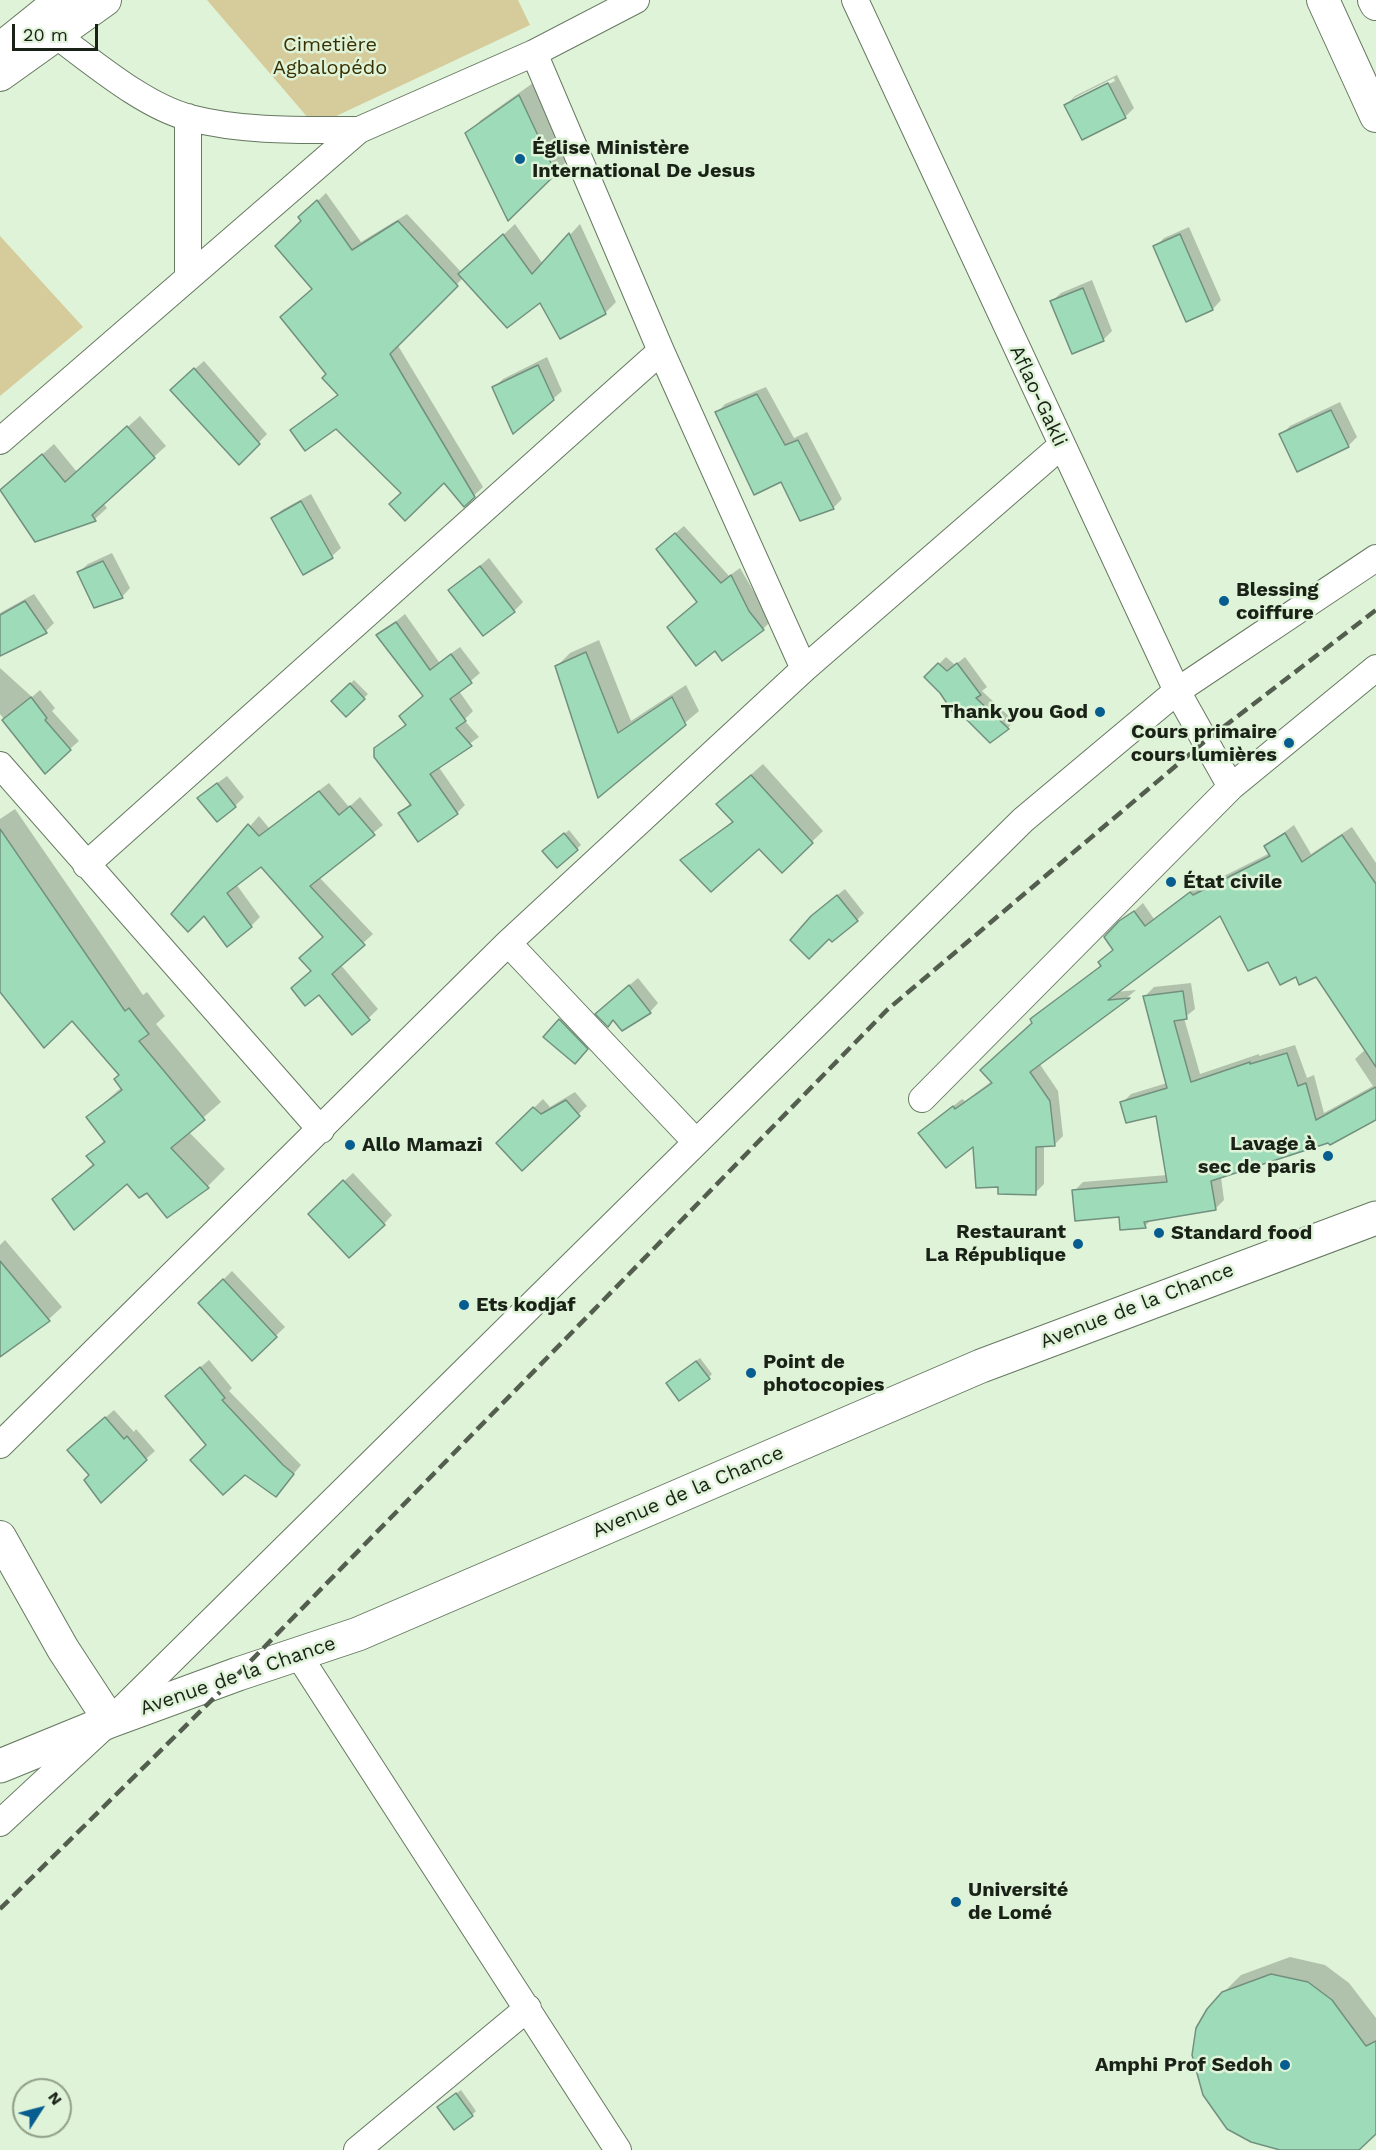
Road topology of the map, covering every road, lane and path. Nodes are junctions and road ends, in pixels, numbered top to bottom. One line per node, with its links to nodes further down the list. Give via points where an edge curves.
1 (61, 0): 9 (street)
2 (105, 0): 8 (street)
3 (636, 0): 10 (street)
4 (855, 0): 18 (street, Aflao-Gakli)
5 (1323, 0): 12 (street)
6 (1374, 0): 7 (street)
7 (1376, 4)
8 (57, 36): 11 (street); 13 (street, via 120,83)
9 (0, 50)
10 (534, 53): 14 (street); 16 (street)
11 (0, 75)
12 (1376, 116)
13 (188, 117): 14 (street, via 271,129); 15 (street)
14 (359, 130): 15 (street)
15 (188, 278): 17 (street)
16 (661, 351): 21 (street); 25 (street)
17 (0, 441)
18 (1061, 446): 21 (street); 22 (street, Aflao-Gakli)
19 (1376, 558): 22 (street)
20 (1376, 668): 24 (street)
21 (804, 669): 26 (street)
22 (1177, 691): 24 (street, Aflao-Gakli); 29 (street, via 1023,820)
23 (0, 765): 25 (street)
24 (1231, 788): 27 (street)
25 (86, 866): 28 (street)
26 (508, 943): 28 (street); 29 (street)
27 (922, 1099)
28 (321, 1130): 31 (street)
29 (696, 1142): 34 (street)
30 (1376, 1218): 33 (main road, Avenue de la Chance, via 981,1365)
31 (0, 1445)
32 (0, 1537): 34 (street, via 63,1649)
33 (299, 1656): 34 (main road, Avenue de la Chance, via 237,1674); 37 (street)
34 (110, 1721): 35 (main road, Avenue de la Chance); 36 (street)
35 (0, 1766)
36 (0, 1822)
37 (528, 2008): 38 (street); 39 (street)
38 (357, 2150)
39 (618, 2150)

